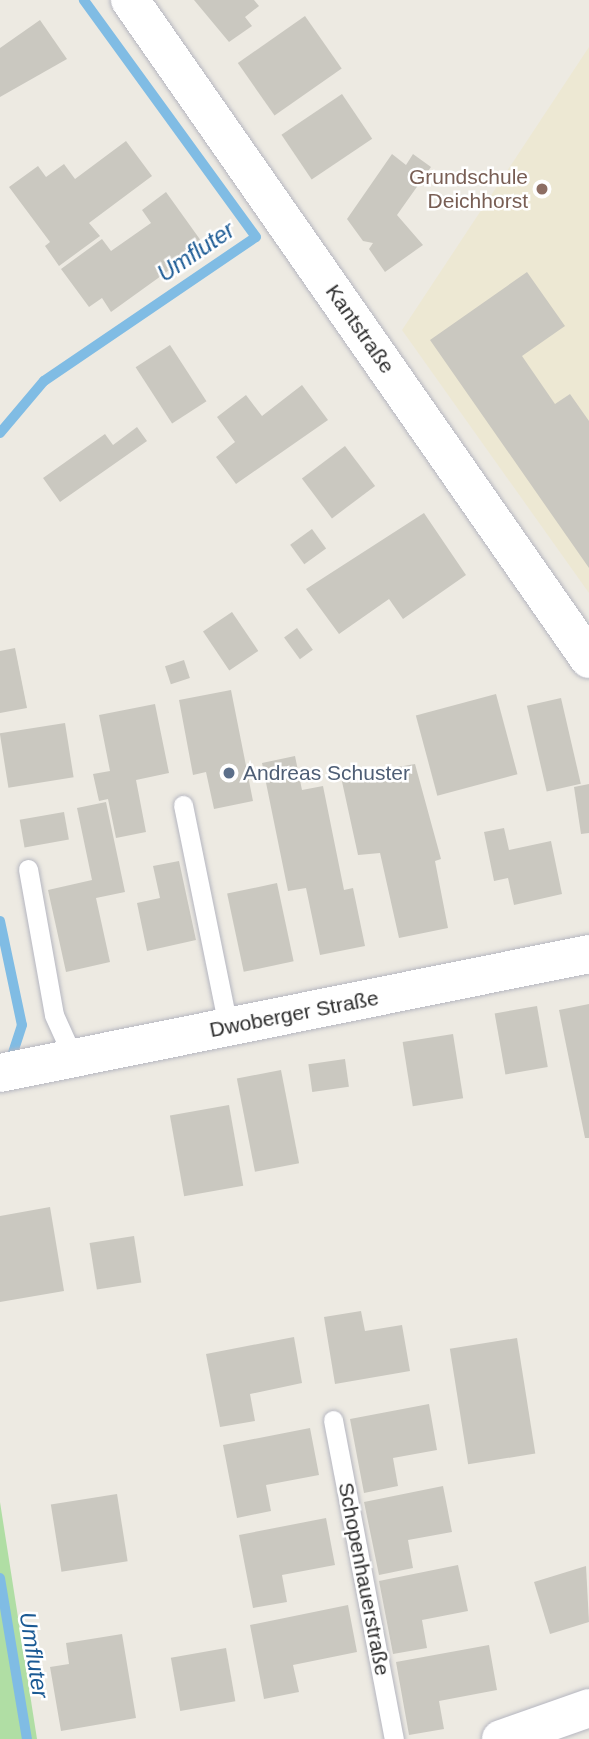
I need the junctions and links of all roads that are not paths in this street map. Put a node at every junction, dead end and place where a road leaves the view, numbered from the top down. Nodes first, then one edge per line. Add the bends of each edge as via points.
1 (130, 0) edge
2 (589, 659) edge
3 (183, 805) dead end
4 (28, 869) dead end
5 (589, 954) edge
6 (228, 1027) junction
7 (73, 1057) junction
8 (2, 1073) edge
9 (334, 1420) dead end
10 (589, 1708) edge
11 (394, 1739) edge
12 (501, 1739) edge

1 - 2 street, Kantstraße
3 - 6 lane
4 - 7 lane via 54,1015
5 - 6 street, Dwoberger Straße
6 - 7 street, Dwoberger Straße
7 - 8 street, Dwoberger Straße
9 - 11 lane, Schopenhauerstraße
10 - 12 street

